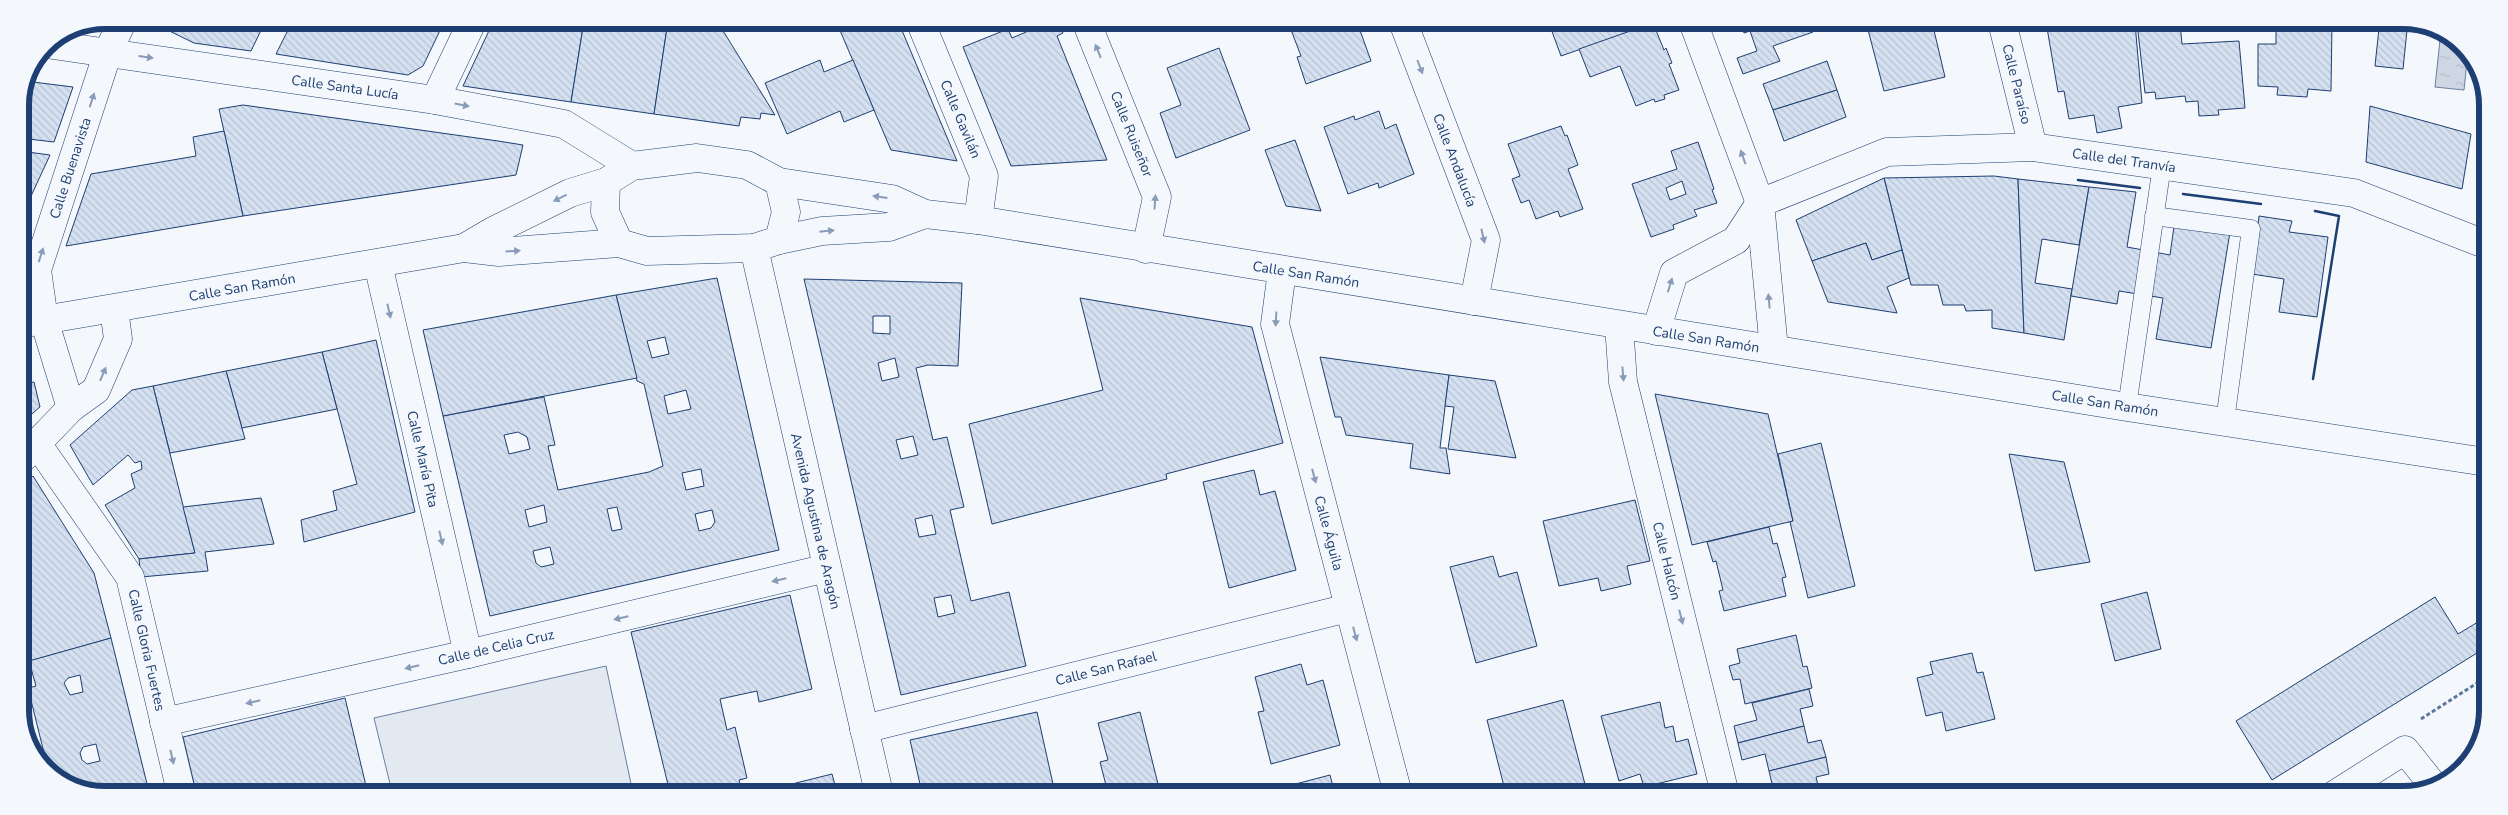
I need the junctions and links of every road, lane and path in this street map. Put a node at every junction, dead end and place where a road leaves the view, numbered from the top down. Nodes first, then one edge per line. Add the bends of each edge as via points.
1 (119, 29) edge
2 (469, 29) edge
3 (923, 29) edge
4 (1089, 29) edge
5 (1406, 29) edge
6 (1696, 29) edge
7 (2004, 29) edge
8 (58, 46) edge
9 (108, 52) junction
10 (435, 100) junction
11 (2033, 146) junction
12 (2162, 165) junction
13 (632, 166) junction
14 (606, 182) junction
15 (779, 182) junction
16 (1760, 203) junction
17 (925, 214) junction
18 (2154, 216) junction
19 (978, 220) junction
20 (2479, 242) edge
21 (619, 243) junction
22 (766, 244) junction
23 (464, 248) junction
24 (1146, 249) junction
25 (378, 264) junction
26 (1282, 271) junction
27 (1474, 301) junction
28 (114, 309) junction
29 (32, 322) edge
30 (1619, 326) junction
31 (1656, 331) junction
32 (1774, 350) junction
33 (2126, 407) junction
34 (71, 408) junction
35 (2225, 421) junction
36 (29, 453) edge
37 (2479, 461) edge
38 (827, 568) junction
39 (1348, 608) junction
40 (468, 654) junction
41 (2479, 682) edge
42 (164, 722) junction
43 (864, 729) junction
44 (2405, 750) junction
45 (2430, 781) edge
46 (180, 786) edge
47 (877, 786) edge
48 (1396, 786) edge
49 (1722, 786) edge
50 (2348, 786) edge

1 - 9 street, Calle Buenavista
2 - 10 street
3 - 19 street, Calle Gavilán via 984,176
24 -> 4 street, Calle Ruiseñor via 1157,197
5 -> 27 street, Calle Andalucía via 1486,240
16 -> 6 street
7 - 11 street, Calle Paraíso
8 - 9 street, Calle Santa Lucía
9 -> 10 street, Calle Santa Lucía
29 -> 9 street, Calle Buenavista via 37,270
10 -> 13 street, Calle Santa Lucía via 564,124
11 - 12 street, Calle del Tranvía
11 - 16 street, Calle del Tranvía via 1887,152
12 - 18 lane
12 - 20 street, Calle del Tranvía via 2354,193
13 - 14 street, Calle San Ramón
13 - 15 street, Calle San Ramón via 697,158 747,165
14 - 21 street via 605,212
14 -> 23 street, Calle San Ramón via 570,193 493,230
17 -> 15 street, Calle San Ramón via 892,199
15 - 22 street via 786,212
31 -> 16 street via 1674,272 1736,240
32 -> 16 street
17 - 19 street, Calle San Ramón
22 -> 17 street, Calle San Ramón via 822,232 890,227
18 - 33 lane
18 - 35 lane via 2251,229
19 - 24 street, Calle San Ramón
21 - 22 street, Calle San Ramón via 648,251
23 -> 21 street, Calle San Ramón via 499,252
22 - 38 street, Avenida Agustina de Aragón
23 - 25 street, Calle San Ramón
24 - 26 street, Calle San Ramón
25 - 28 street, Calle San Ramón
25 -> 40 street, Calle María Pita
26 - 27 street, Calle San Ramón
26 -> 39 street, Calle Águila via 1275,324
27 - 30 street, Calle San Ramón
28 - 29 street, Calle San Ramón
34 -> 28 street via 96,390 118,338
29 - 34 street, Calle Buenavista
30 - 31 street, Calle San Ramón
30 -> 49 street, Calle Halcón via 1623,382
31 - 32 street, Calle San Ramón
32 - 33 street, Calle San Ramón
33 - 35 street, Calle San Ramón
34 - 36 street
35 - 37 street, Calle San Ramón
36 - 42 street, Calle Gloria Fuertes via 130,577
38 -> 40 street, Calle de Celia Cruz
38 - 43 street, Avenida Agustina de Aragón
39 - 43 street, Calle San Rafael
39 -> 48 street, Calle Águila
40 -> 42 street, Calle de Celia Cruz
41 - 44 path via 2415,724
42 -> 46 street, Calle Gloria Fuertes
43 - 47 street, Avenida Agustina de Aragón
44 - 45 street
44 - 50 street

